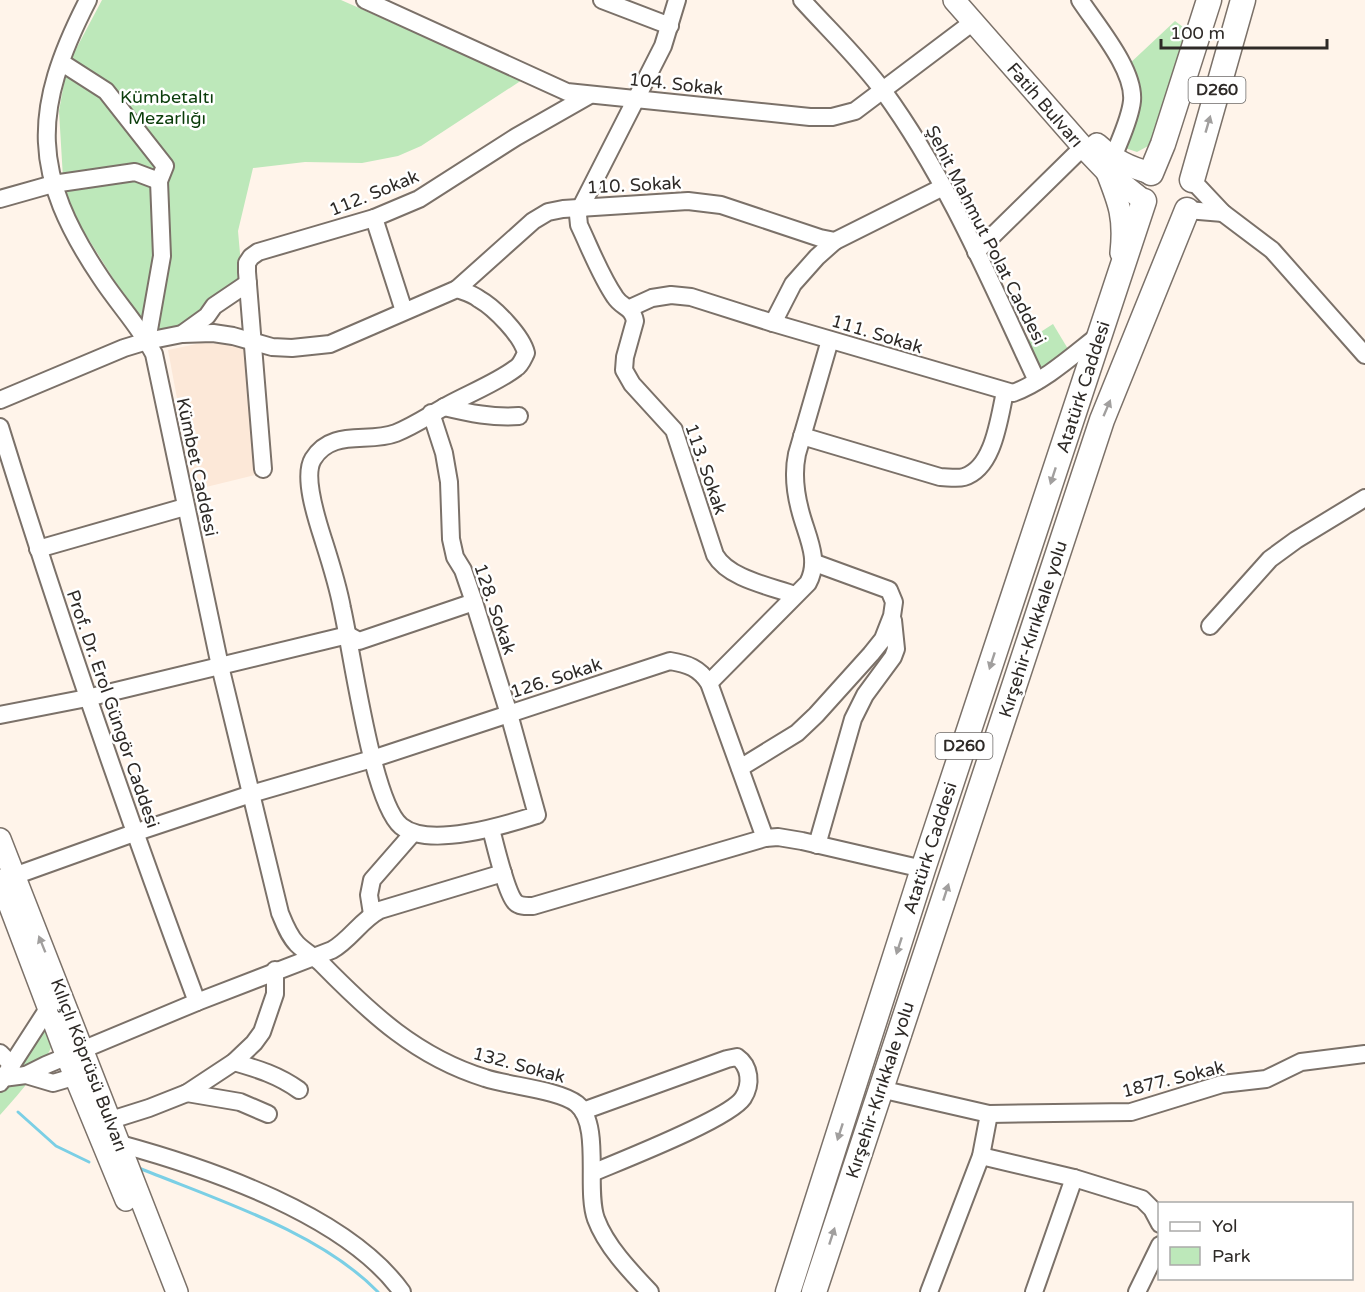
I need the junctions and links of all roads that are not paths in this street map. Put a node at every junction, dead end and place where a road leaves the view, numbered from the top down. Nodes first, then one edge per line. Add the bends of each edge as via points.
1 (88, 0) edge
2 (366, 0) edge
3 (602, 0) edge
4 (677, 0) edge
5 (802, 0) edge
6 (954, 0) edge
7 (972, 0) edge
8 (1080, 0) edge
9 (1209, 0) edge
10 (1243, 0) edge
11 (973, 22) junction
12 (670, 26) junction
13 (67, 66) dead end
14 (884, 91) junction
15 (588, 96) junction
16 (636, 100) junction
17 (1162, 144) junction
18 (1083, 147) junction
19 (1109, 164) junction
20 (1151, 173) junction
21 (1192, 180) junction
22 (159, 181) junction
23 (53, 184) junction
24 (943, 187) junction
25 (0, 199) edge
26 (1144, 201) junction
27 (581, 207) junction
28 (1187, 210) junction
29 (1223, 213) junction
30 (374, 218) junction
31 (836, 241) junction
32 (976, 252) junction
33 (1119, 276) junction
34 (248, 283) junction
35 (457, 289) junction
36 (630, 308) junction
37 (404, 311) junction
38 (773, 323) junction
39 (182, 334) junction
40 (1100, 334) junction
41 (830, 340) junction
42 (147, 341) junction
43 (254, 342) junction
44 (1365, 355) edge
45 (1037, 381) junction
46 (1005, 392) junction
47 (0, 400) edge
48 (438, 410) junction
49 (519, 416) dead end
50 (0, 427) edge
51 (802, 436) junction
52 (263, 469) dead end
53 (1365, 498) edge
54 (185, 507) junction
55 (38, 549) junction
56 (814, 563) junction
57 (795, 595) junction
58 (474, 602) junction
59 (892, 616) junction
60 (1210, 626) dead end
61 (348, 635) junction
62 (220, 666) junction
63 (708, 683) junction
64 (87, 698) junction
65 (509, 714) junction
66 (0, 715) edge
67 (372, 759) junction
68 (740, 768) junction
69 (251, 794) junction
70 (491, 829) junction
71 (134, 833) junction
72 (413, 833) junction
73 (765, 838) junction
74 (0, 839) edge
75 (817, 845) junction
76 (923, 869) junction
77 (503, 873) junction
78 (7, 878) edge
79 (372, 914) junction
80 (314, 956) junction
81 (276, 970) junction
82 (197, 1002) junction
83 (49, 1007) junction
84 (75, 1054) junction
85 (1365, 1054) edge
86 (234, 1062) junction
87 (4, 1070) edge
88 (84, 1075) junction
89 (26, 1076) junction
90 (880, 1089) junction
91 (299, 1090) dead end
92 (187, 1094) junction
93 (583, 1111) junction
94 (268, 1114) dead end
95 (989, 1114) junction
96 (111, 1120) junction
97 (120, 1144) junction
98 (981, 1156) junction
99 (591, 1173) junction
100 (1074, 1178) junction
101 (1156, 1216) edge
102 (1158, 1249) edge
103 (163, 1292) edge
104 (177, 1292) edge
105 (402, 1292) edge
106 (650, 1292) edge
107 (788, 1292) edge
108 (814, 1292) edge
109 (929, 1292) edge
110 (1034, 1292) edge
111 (1137, 1292) edge

1 - 23 street, Kümbet Caddesi via 73,28 49,96 46,143
2 - 15 street, 104. Sokak via 567,92
3 - 12 street
4 - 12 street
5 - 14 street, Şehit Mahmut Polat Caddesi
6 - 11 main road, Fatih Bulvarı
7 - 19 main road, Fatih Bulvarı
8 - 19 street via 1116,55 1132,89 1132,104
9 - 17 highway, D260
21 -> 10 highway, D260
11 - 14 street, 104. Sokak
11 - 18 main road, Fatih Bulvarı
12 - 16 street
13 - 22 street via 106,91 165,166
14 - 16 street, 104. Sokak via 855,111 832,117
14 - 24 street, Şehit Mahmut Polat Caddesi
15 - 16 street, 104. Sokak
15 - 30 street, 112. Sokak via 419,199
16 - 27 street
17 - 19 main road via 1142,158
17 - 20 highway, D260
18 - 19 main road, Fatih Bulvarı
18 - 32 street
19 - 20 main road, Fatih Bulvarı
19 - 26 main road, Fatih Bulvarı
19 - 33 main road via 1123,222
20 - 21 highway via 1173,166
20 - 26 highway via 1144,186
21 - 28 highway via 1194,196
21 - 29 street
22 - 23 street via 135,172
22 - 42 street via 162,256
23 - 25 street
23 - 42 street, Kümbet Caddesi via 93,267
24 - 31 street
24 - 32 street, Şehit Mahmut Polat Caddesi
26 - 28 highway via 1163,217 1172,218
26 - 33 highway, Atatürk Caddesi / D260
27 - 31 street, 110. Sokak via 688,201 721,205
27 - 35 street, 110. Sokak via 548,212 533,221
27 - 36 street via 579,225 616,298
28 - 29 street
90 -> 28 highway, Kırşehir-Kırıkkale yolu / D260 via 1102,420
29 - 44 street via 1272,250
30 - 34 street, 112. Sokak via 258,252 247,263
30 - 37 street
31 - 38 street via 793,284
32 - 45 street, Şehit Mahmut Polat Caddesi
33 - 40 highway, Atatürk Caddesi / D260
34 - 39 street
34 - 43 street, 112. Sokak
35 - 37 street, 110. Sokak
35 - 48 street via 480,299 519,338 526,353 517,368
36 - 38 street, 111. Sokak via 652,298 691,297
36 - 57 street, 113. Sokak via 635,321 624,370 674,430 715,555 732,573
37 - 43 street, 110. Sokak via 330,344 282,348
38 - 41 street, 111. Sokak
39 - 42 street
39 - 43 street, 110. Sokak via 213,333
40 - 45 street
40 -> 76 highway, Atatürk Caddesi / D260
41 - 46 street, 111. Sokak
41 - 51 street
42 - 47 street
42 - 54 street, Kümbet Caddesi via 154,354
43 - 52 street, 112. Sokak
45 - 46 street via 1013,393
46 - 51 street via 991,451 977,469 964,477 940,477
48 - 49 street
48 - 58 street, 128. Sokak via 449,482 451,539
48 - 61 street via 394,434 333,441 311,460 308,480
50 - 55 street, Prof. Dr. Erol Güngör Caddesi
51 - 56 street via 794,471 795,488
53 - 60 street via 1270,559
54 - 55 street
54 - 62 street, Kümbet Caddesi
55 - 64 street, Prof. Dr. Erol Güngör Caddesi
56 - 57 street via 807,583
56 - 59 street via 889,590 894,602
57 - 63 street
58 - 61 street via 359,641
58 - 65 street, 128. Sokak
59 - 68 street via 883,639 816,716 788,740
59 - 75 street via 896,649 853,719
61 - 62 street
61 - 67 street
62 - 64 street
62 - 69 street, Kümbet Caddesi
63 - 65 street, 126. Sokak via 693,667 670,662
63 - 68 street
64 - 66 street
64 - 71 street, Prof. Dr. Erol Güngör Caddesi
65 - 67 street, 126. Sokak
65 - 70 street, 128. Sokak via 537,815
67 - 69 street, 126. Sokak
67 - 72 street via 392,815
68 - 73 street
69 - 71 street, 126. Sokak
69 - 80 street, Kümbet Caddesi via 283,920 296,944
70 - 72 street via 451,835
70 - 77 street
71 - 78 street, 126. Sokak
71 - 82 street, Prof. Dr. Erol Güngör Caddesi
72 - 79 street via 372,880
73 - 75 street
73 - 77 street via 533,906 515,902
74 - 78 main road, Kılıçlı Köprüsü Bulvarı
75 - 76 street
76 -> 107 highway, Atatürk Caddesi / D260
77 - 79 street
78 - 83 main road, Kılıçlı Köprüsü Bulvarı
84 -> 78 main road, Kılıçlı Köprüsü Bulvarı
79 - 80 street via 341,945
80 - 81 street
80 - 93 street, 132. Sokak via 365,1007 425,1052 486,1079 560,1095
81 - 82 street
81 - 86 street via 275,994 262,1032
82 - 84 street
83 - 84 main road, Kılıçlı Köprüsü Bulvarı
83 - 87 street
84 - 88 main road, Kılıçlı Köprüsü Bulvarı
84 - 89 street
85 - 95 street, 1877. Sokak via 1301,1062 1266,1079 1222,1084 1131,1112
86 - 91 street via 269,1072
86 - 92 street
87 - 89 street
88 - 89 street via 53,1083
88 - 96 main road, Kılıçlı Köprüsü Bulvarı
88 - 103 main road, Kılıçlı Köprüsü Bulvarı
90 - 95 street, 1877. Sokak
108 -> 90 highway, Kırşehir-Kırıkkale yolu / D260
92 - 94 street via 240,1102
92 - 96 street
93 - 99 street via 591,1145
93 - 99 street via 727,1059 737,1057 747,1067 747,1089 732,1107 705,1123
95 - 98 street
96 - 97 main road, Kılıçlı Köprüsü Bulvarı
97 - 104 main road, Kılıçlı Köprüsü Bulvarı
97 - 105 street via 224,1177 323,1224 375,1262
98 - 100 street
98 - 109 street
99 - 106 street via 593,1208 600,1227 616,1253
100 - 101 street via 1142,1199
100 - 110 street
102 - 111 street

